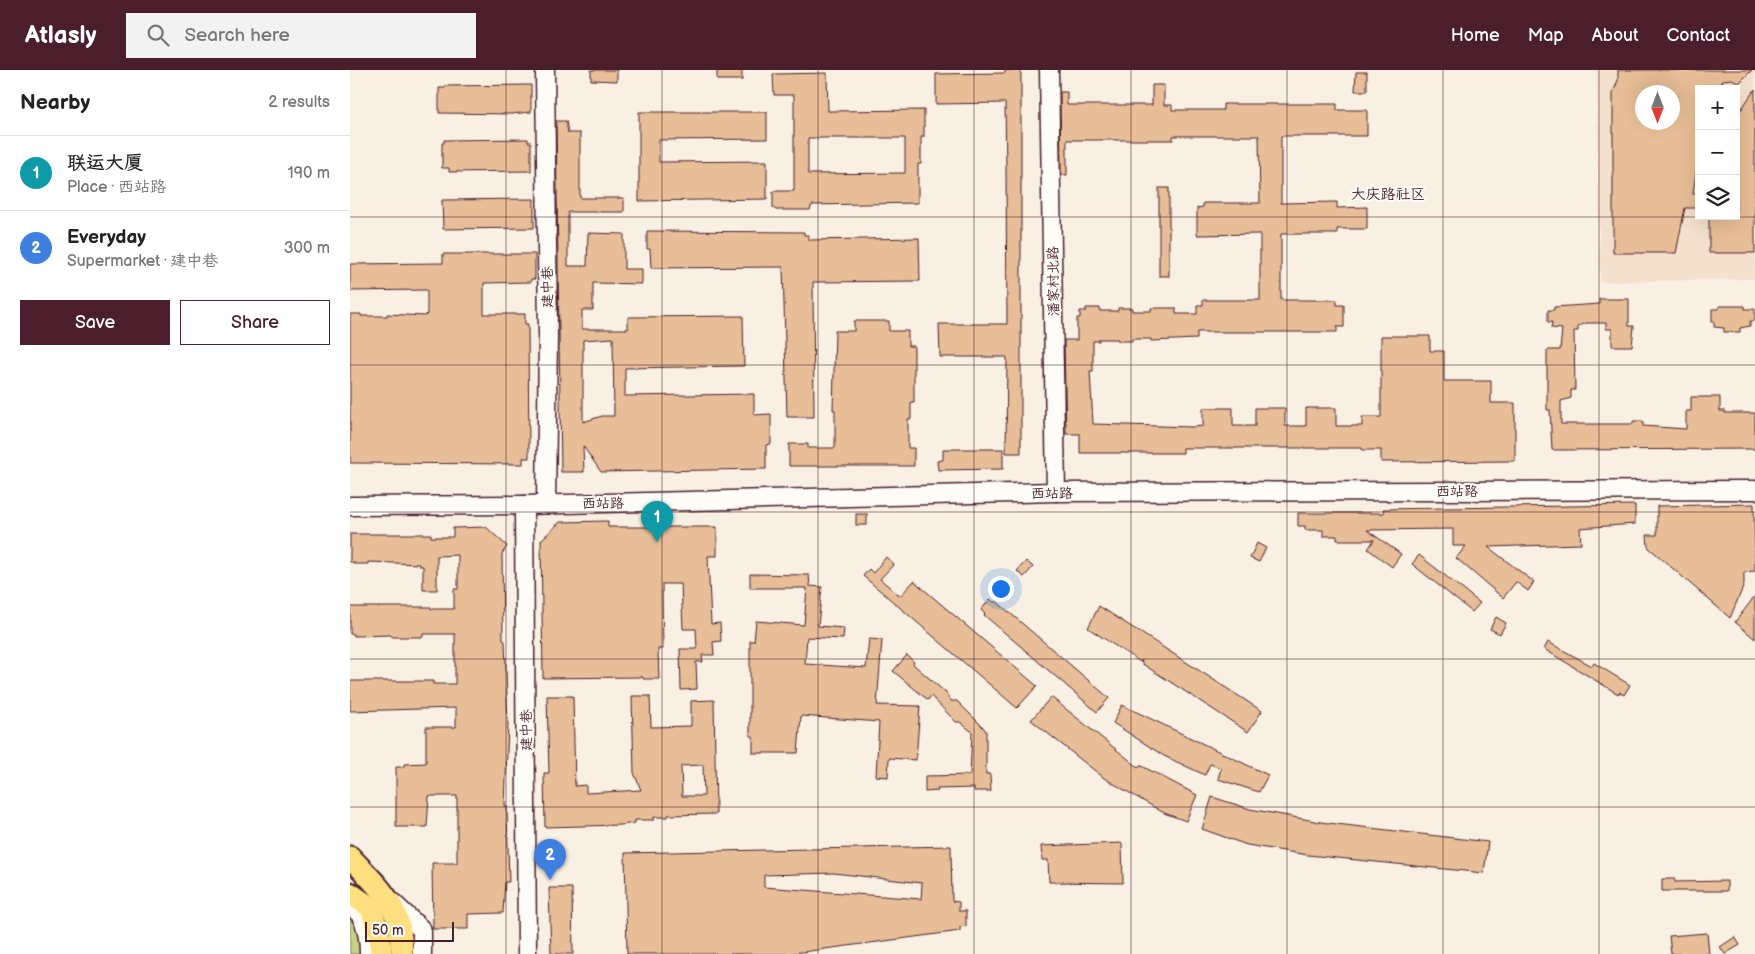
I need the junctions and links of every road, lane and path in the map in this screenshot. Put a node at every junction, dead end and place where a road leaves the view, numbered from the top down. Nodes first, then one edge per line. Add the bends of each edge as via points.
1 (545, 70) edge
2 (1049, 70) edge
3 (1755, 490) edge
4 (1056, 492) junction
5 (546, 504) junction
6 (524, 505) junction
7 (350, 506) edge
8 (350, 857) edge
9 (350, 893) edge
10 (388, 899) junction
11 (350, 906) edge
12 (369, 954) edge
13 (381, 954) edge
14 (402, 954) edge
15 (422, 954) edge
16 (527, 954) edge

1 - 5 street, 建中巷
2 - 4 street, 潘家村北路
3 - 4 street, 西站路
4 - 5 street, 西站路
5 - 6 street, 西站路
6 - 7 street, 西站路
6 - 16 street, 建中巷
8 - 10 main road
9 - 13 main road via 371,908
10 - 14 main road via 397,915
10 - 15 street via 422,930
11 - 12 street via 364,922

